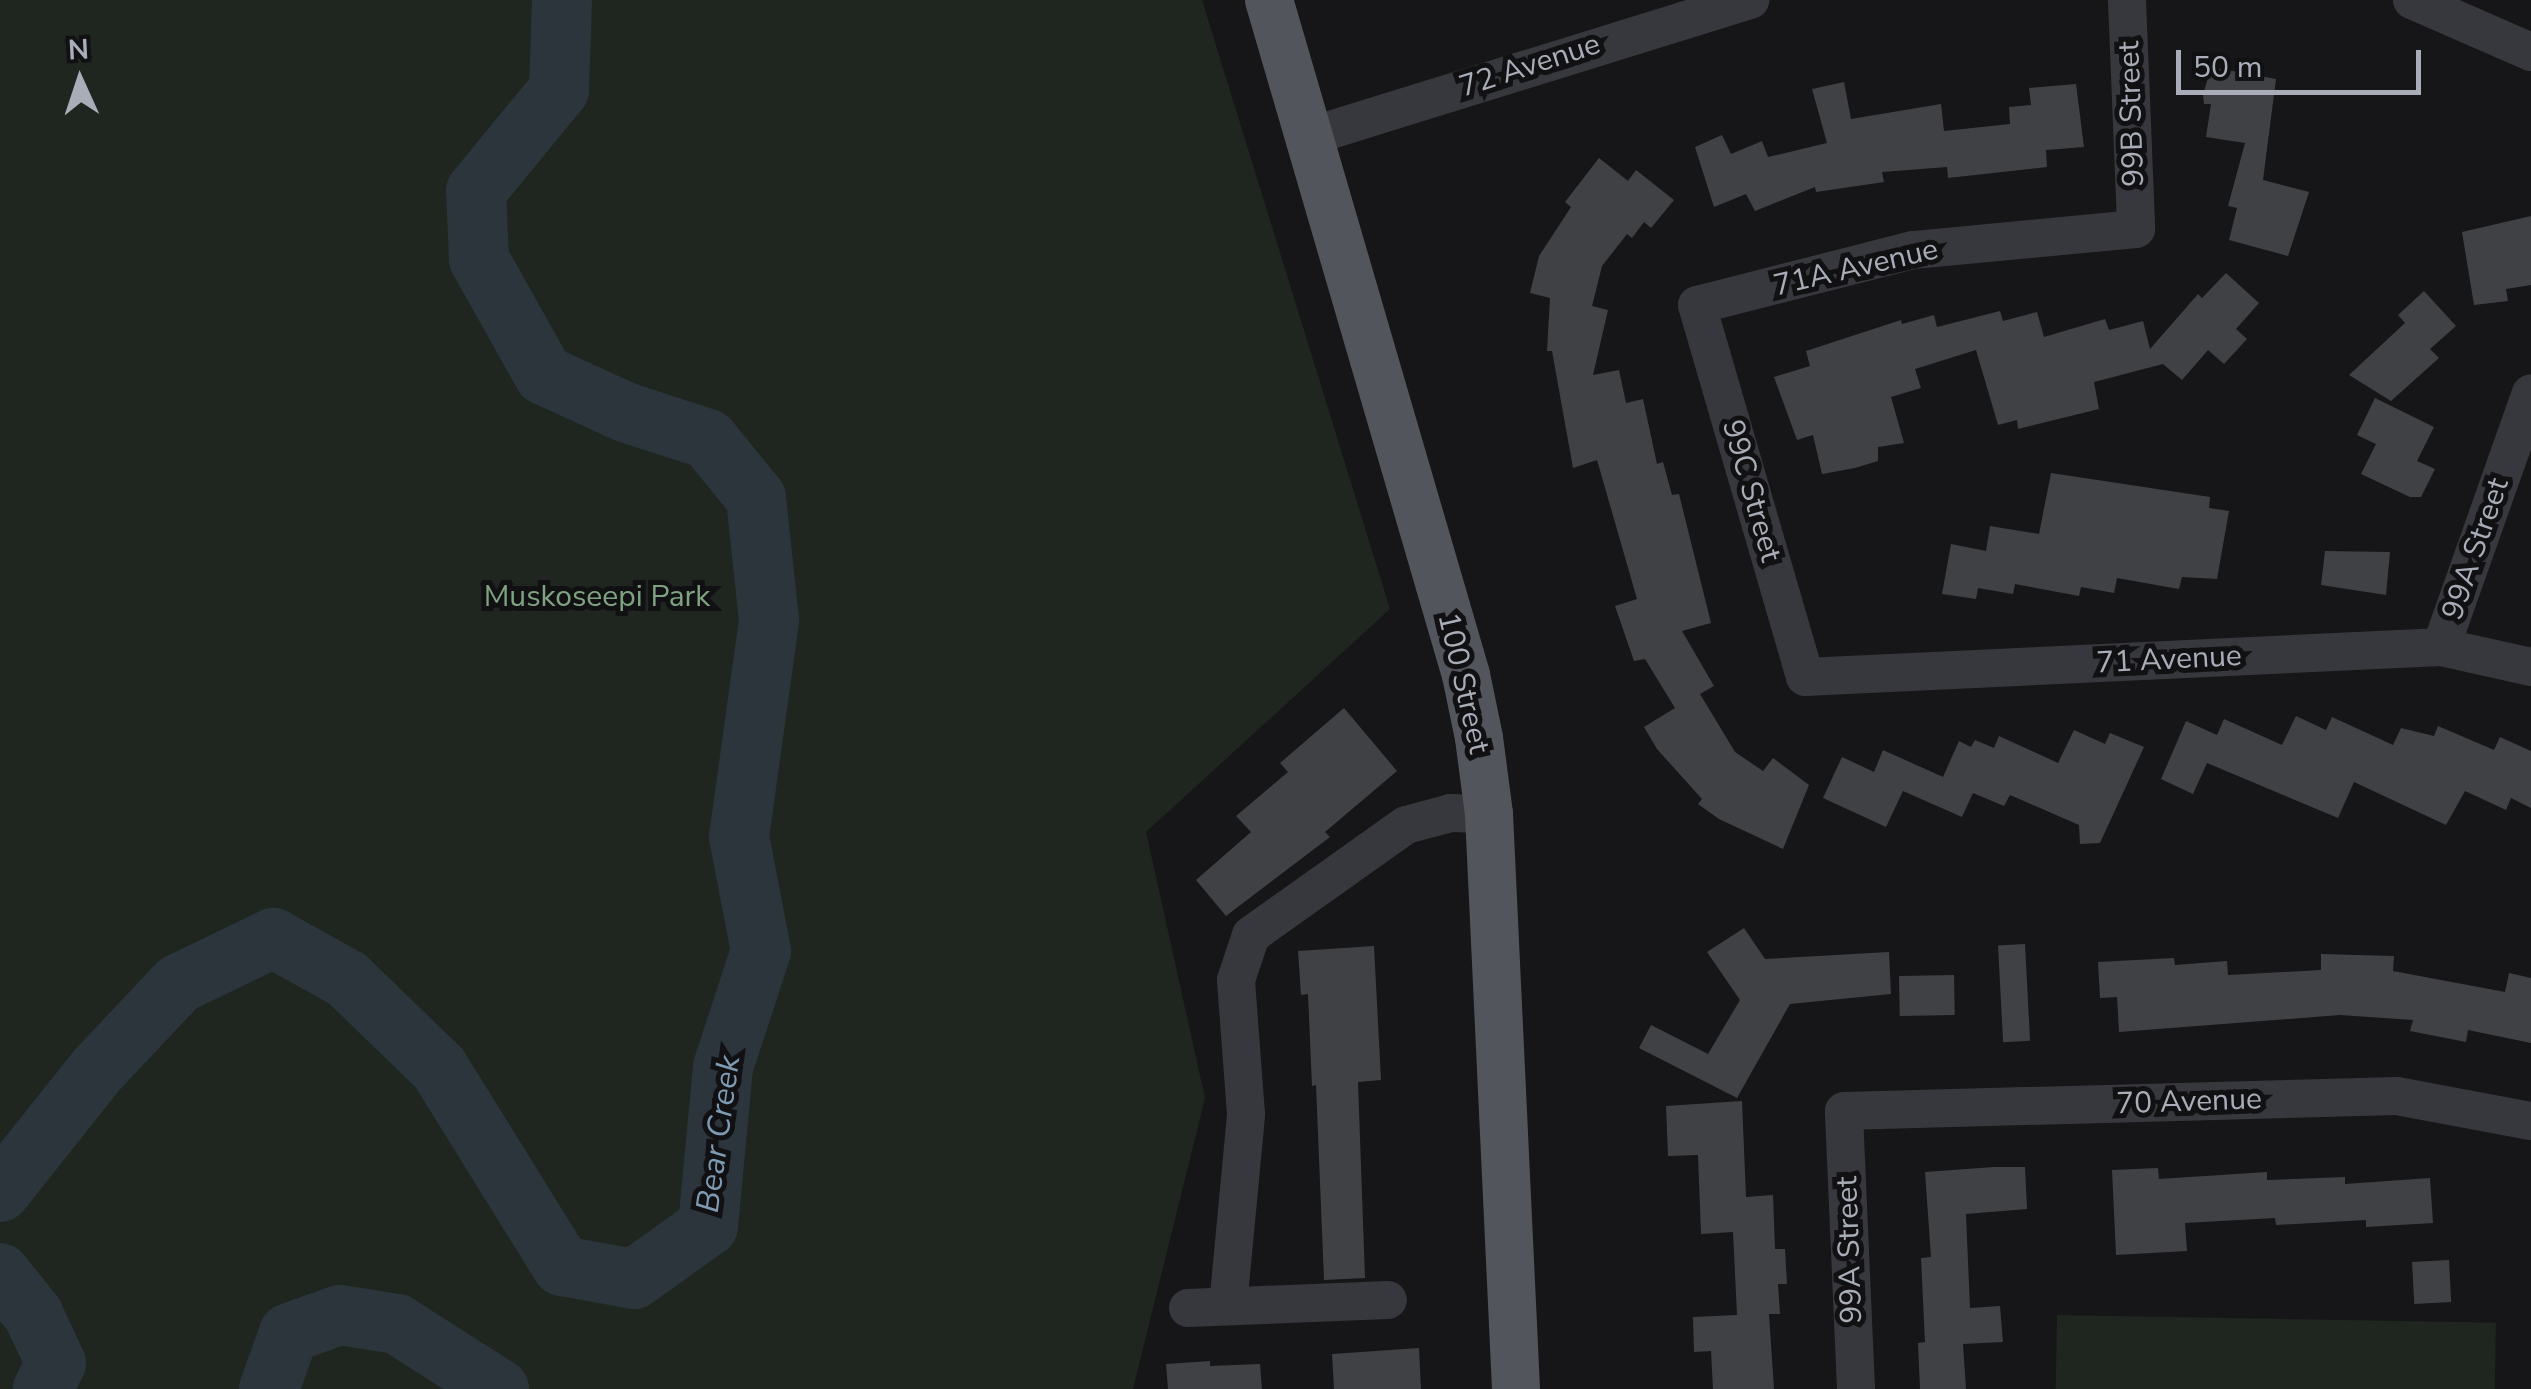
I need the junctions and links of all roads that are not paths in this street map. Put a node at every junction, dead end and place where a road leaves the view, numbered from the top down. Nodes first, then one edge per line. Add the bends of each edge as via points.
1 (1269, 0) edge
2 (1750, 0) edge
3 (2127, 0) edge
4 (2412, 0) edge
5 (1688, 8) edge
6 (2531, 52) edge
7 (1311, 136) junction
8 (2136, 228) joint
9 (1697, 305) joint
10 (2531, 394) edge
11 (2441, 648) junction
12 (2531, 667) edge
13 (1805, 677) joint
14 (1489, 814) junction
15 (1844, 1111) joint
16 (2531, 1121) edge
17 (1388, 1300) dead end
18 (1228, 1306) junction
19 (1188, 1308) dead end
20 (1516, 1389) edge
21 (1856, 1389) edge

1 - 7 main road, 100 Street
2 - 5 street, 72 Avenue
3 - 8 street, 99B Street
4 - 6 street
5 - 7 street, 72 Avenue
7 - 14 main road, 100 Street via 1466,675
8 - 9 street, 71A Avenue via 1913,250
9 - 13 street, 99C Street
10 - 11 street, 99A Street
11 - 12 street, 71 Avenue
11 - 13 street, 71 Avenue
14 - 18 street via 1406,825 1251,935 1236,980 1246,1114
14 - 20 main road, 100 Street
15 - 16 street, 70 Avenue via 2397,1096
15 - 21 street, 99A Street
17 - 18 street
18 - 19 street

